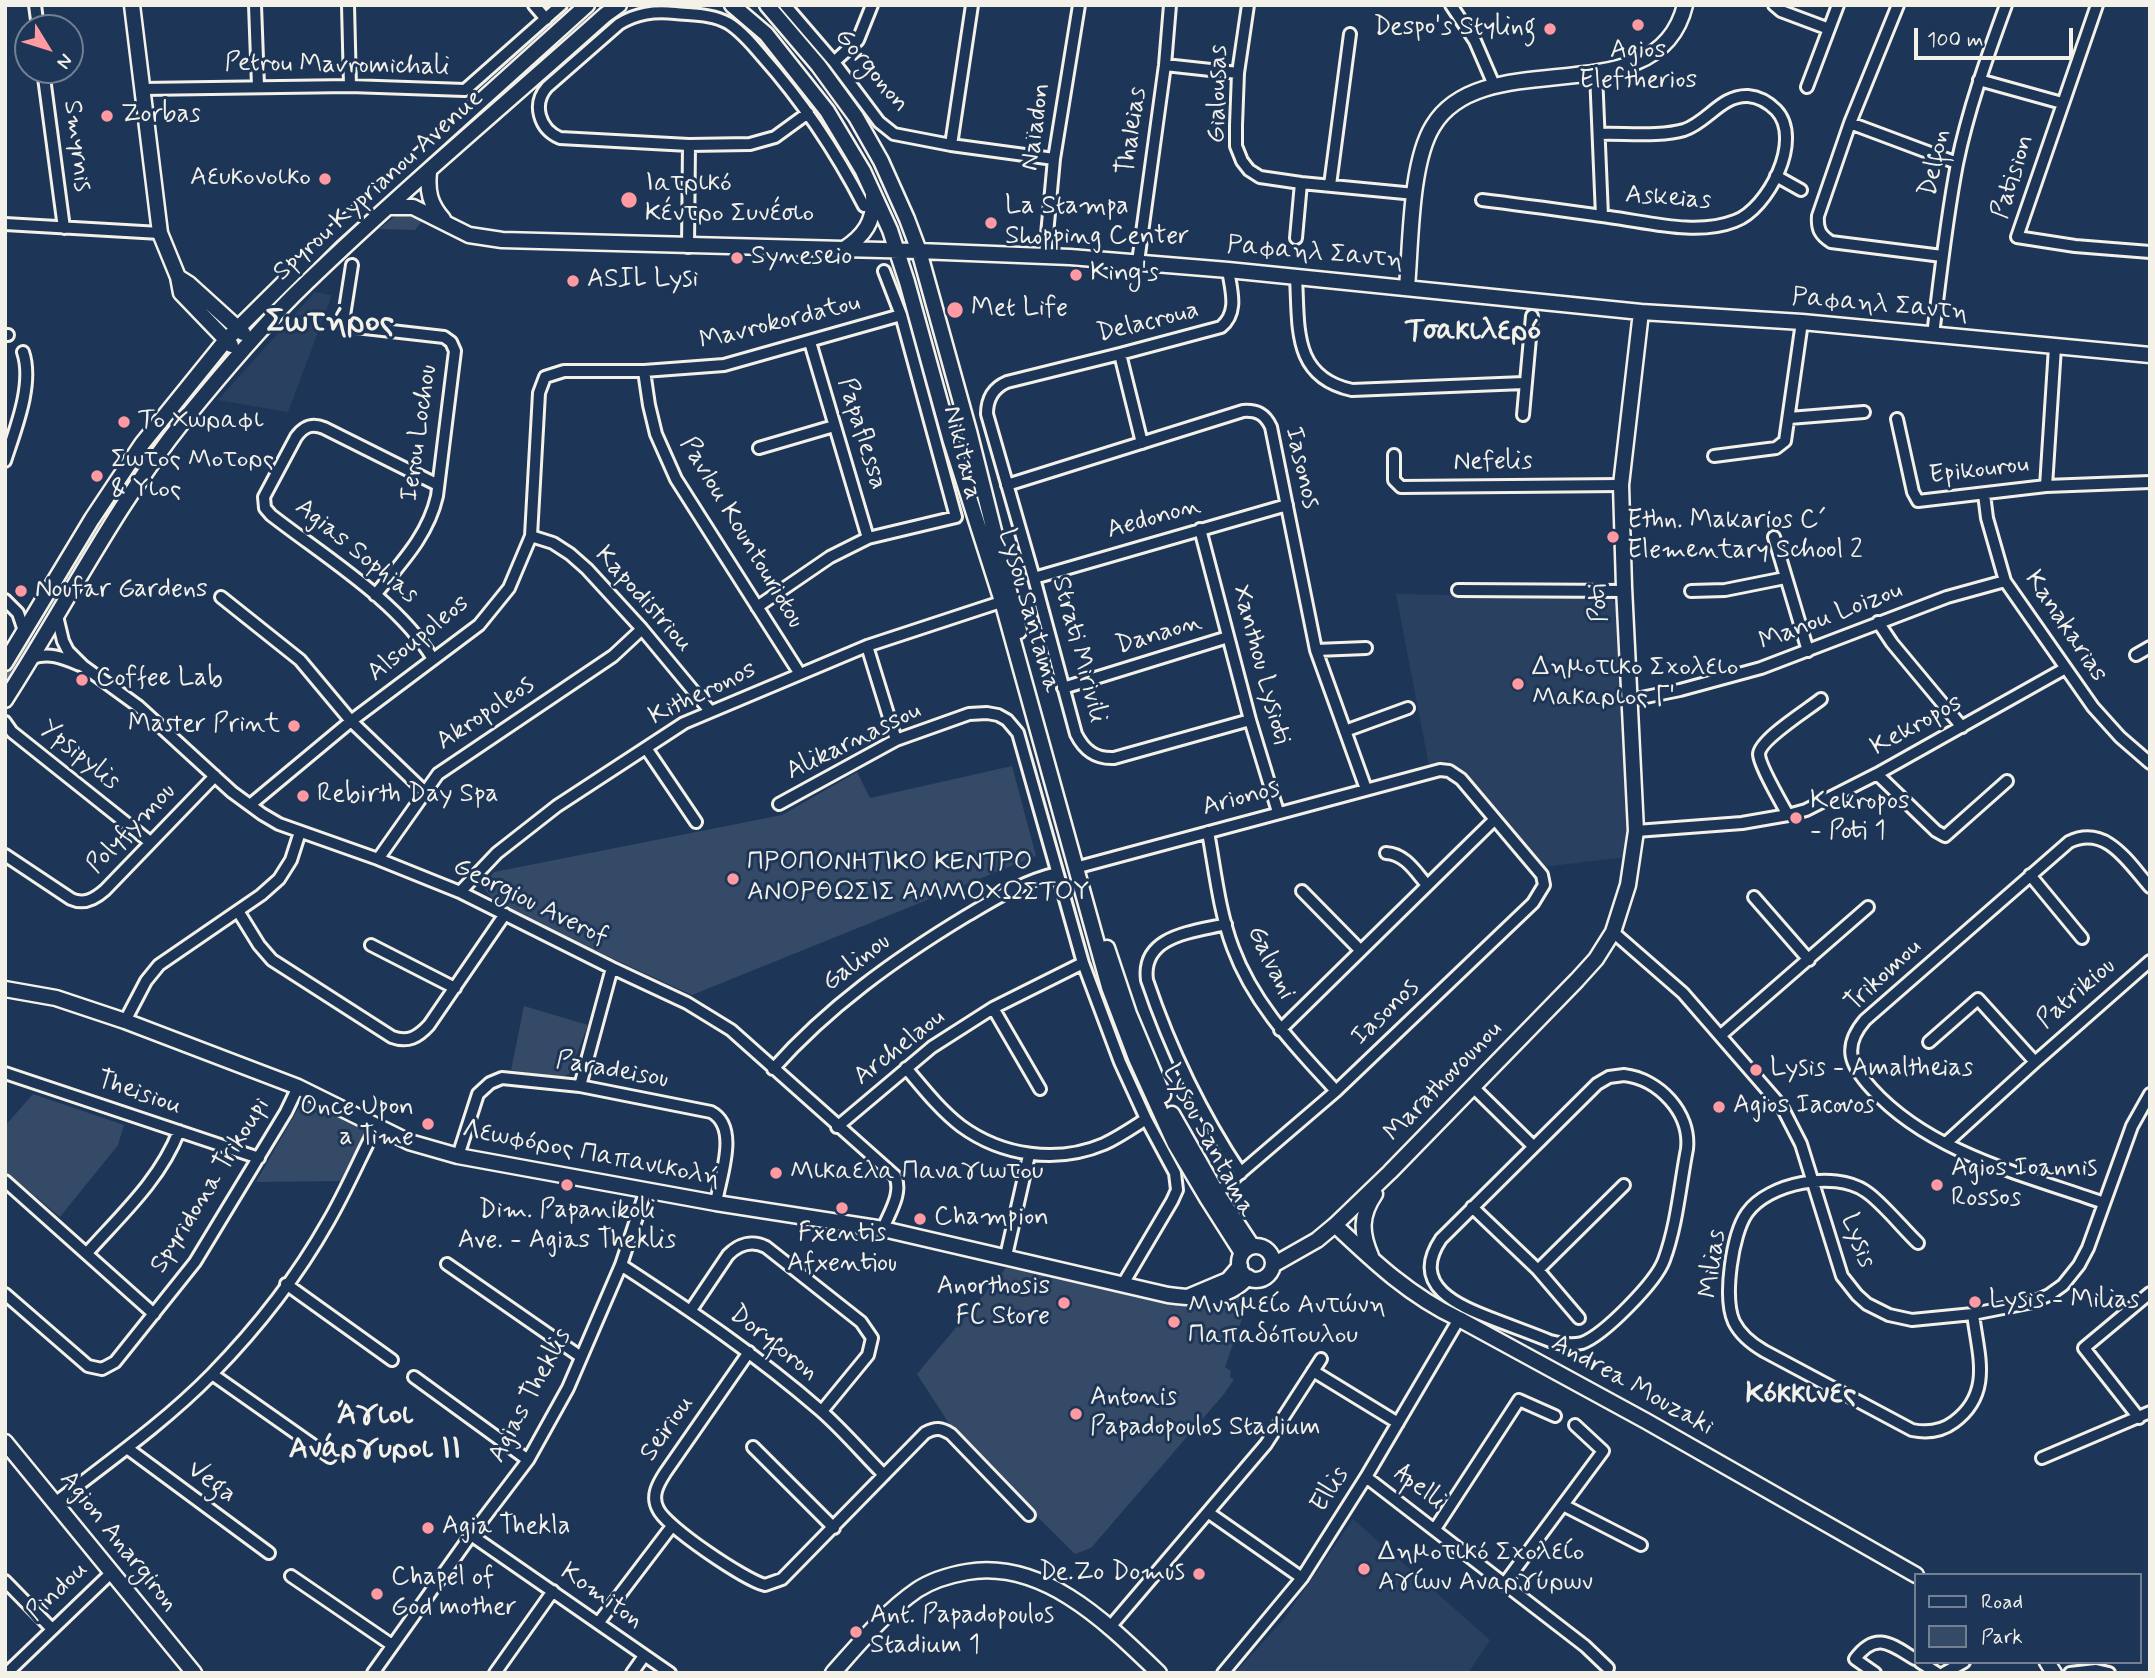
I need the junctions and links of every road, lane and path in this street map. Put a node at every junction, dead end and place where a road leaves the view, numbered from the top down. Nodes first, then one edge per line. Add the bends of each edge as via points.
1 (132, 5) edge
2 (255, 5) edge
3 (348, 5) edge
4 (534, 5) edge
5 (561, 5) edge
6 (587, 5) edge
7 (619, 5) edge
8 (732, 5) edge
9 (767, 5) edge
10 (785, 5) edge
11 (872, 5) edge
12 (972, 5) edge
13 (1079, 5) edge
14 (1170, 5) edge
15 (1248, 5) edge
16 (1451, 5) edge
17 (1685, 5) edge
18 (1774, 5) edge
19 (1838, 5) edge
20 (1898, 5) edge
21 (2006, 5) edge
22 (2097, 5) edge
23 (546, 19) junction
24 (1829, 29) junction
25 (1350, 34) dead end
26 (834, 62) junction
27 (1165, 65) junction
28 (1238, 73) junction
29 (1596, 73) junction
30 (1979, 80) junction
31 (45, 84) edge
32 (1493, 85) junction
33 (258, 86) junction
34 (351, 86) junction
35 (1807, 88) dead end
36 (142, 89) junction
37 (2062, 103) junction
38 (808, 113) junction
39 (1850, 123) junction
40 (1599, 134) junction
41 (689, 145) junction
42 (951, 145) junction
43 (1054, 159) junction
44 (1958, 163) junction
45 (429, 172) junction
46 (1776, 176) junction
47 (1301, 183) junction
48 (1329, 185) junction
49 (873, 190) junction
50 (1801, 190) dead end
51 (1415, 194) junction
52 (1482, 200) dead end
53 (864, 206) dead end
54 (391, 207) junction
55 (1602, 216) junction
56 (446, 223) junction
57 (5, 224) edge
58 (64, 228) junction
59 (160, 233) junction
60 (1296, 238) dead end
61 (688, 247) junction
62 (844, 249) junction
63 (897, 251) junction
64 (919, 251) junction
65 (2150, 253) edge
66 (1045, 256) junction
67 (1942, 256) junction
68 (1138, 262) junction
69 (352, 265) dead end
70 (1228, 270) junction
71 (884, 271) dead end
72 (178, 277) junction
73 (1296, 278) junction
74 (1407, 288) junction
75 (1641, 312) junction
76 (901, 315) junction
77 (1532, 316) dead end
78 (1802, 322) junction
79 (237, 328) junction
80 (1933, 335) junction
81 (226, 340) junction
82 (251, 341) junction
83 (810, 342) junction
84 (2056, 347) junction
85 (23, 352) dead end
86 (240, 353) junction
87 (1120, 355) junction
88 (2150, 355) edge
89 (644, 371) junction
90 (545, 377) joint
91 (1524, 383) junction
92 (991, 396) joint
93 (1864, 412) dead end
94 (1523, 415) dead end
95 (1789, 418) junction
96 (1897, 419) dead end
97 (834, 426) junction
98 (1142, 443) junction
99 (759, 448) dead end
100 (1394, 455) dead end
101 (1714, 456) dead end
102 (5, 461) edge
103 (2150, 482) edge
104 (438, 485) junction
105 (1007, 485) junction
106 (1621, 485) junction
107 (2046, 486) junction
108 (1984, 494) junction
109 (1287, 505) junction
110 (1200, 529) junction
111 (531, 536) junction
112 (1774, 537) dead end
113 (868, 538) junction
114 (1034, 578) junction
115 (1785, 578) junction
116 (2005, 581) junction
117 (1458, 590) dead end
118 (1624, 591) junction
119 (1691, 591) dead end
120 (375, 595) junction
121 (221, 597) dead end
122 (1006, 600) junction
123 (8, 602) edge
124 (41, 603) junction
125 (757, 607) junction
126 (57, 616) junction
127 (1878, 622) junction
128 (642, 629) junction
129 (24, 631) junction
130 (1228, 637) junction
131 (867, 646) junction
132 (2150, 647) edge
133 (1366, 648) dead end
134 (1316, 650) junction
135 (1808, 651) junction
136 (2136, 655) dead end
137 (32, 658) junction
138 (433, 659) junction
139 (5, 663) edge
140 (83, 666) junction
141 (2064, 669) junction
142 (800, 674) junction
143 (1063, 688) junction
144 (1821, 699) dead end
145 (5, 700) edge
146 (1631, 701) junction
147 (1408, 708) dead end
148 (710, 711) junction
149 (1250, 720) junction
150 (351, 722) junction
151 (1962, 727) junction
152 (8, 731) edge
153 (1345, 731) junction
154 (896, 740) junction
155 (646, 748) junction
156 (2150, 763) edge
157 (1420, 774) joint
158 (1877, 774) junction
159 (215, 776) junction
160 (2007, 781) dead end
161 (1366, 789) junction
162 (424, 791) junction
163 (779, 804) dead end
164 (250, 805) junction
165 (1278, 812) junction
166 (1788, 815) junction
167 (1494, 820) junction
168 (696, 822) dead end
169 (1636, 831) junction
170 (300, 832) junction
171 (1208, 832) junction
172 (150, 842) junction
173 (1386, 853) dead end
174 (5, 855) edge
175 (378, 859) junction
176 (1079, 866) junction
177 (1057, 873) junction
178 (2030, 875) junction
179 (1427, 884) junction
180 (2150, 887) edge
181 (1302, 891) dead end
182 (460, 892) junction
183 (1754, 897) dead end
184 (1868, 907) dead end
185 (238, 911) junction
186 (505, 914) junction
187 (1226, 924) junction
188 (1613, 932) junction
189 (2082, 938) dead end
190 (371, 945) dead end
191 (1360, 950) junction
192 (1809, 960) junction
193 (2150, 961) edge
194 (1083, 963) junction
195 (612, 968) junction
196 (454, 988) junction
197 (5, 989) edge
198 (993, 1008) junction
199 (125, 1021) junction
200 (1280, 1030) junction
201 (1721, 1034) junction
202 (1929, 1042) dead end
203 (2035, 1062) junction
204 (906, 1068) junction
205 (773, 1069) junction
206 (5, 1073) edge
207 (580, 1086) junction
208 (298, 1087) junction
209 (1473, 1087) junction
210 (1040, 1089) dead end
211 (1336, 1091) junction
212 (2149, 1097) edge
213 (1146, 1119) junction
214 (376, 1127) junction
215 (837, 1127) junction
216 (179, 1131) junction
217 (1946, 1143) junction
218 (1533, 1146) junction
219 (1028, 1154) junction
220 (458, 1156) junction
221 (259, 1158) junction
222 (1390, 1172) junction
223 (1241, 1173) junction
224 (1811, 1180) junction
225 (1624, 1185) dead end
226 (8, 1189) edge
227 (646, 1190) junction
228 (1217, 1193) junction
229 (716, 1203) junction
230 (2104, 1203) junction
231 (1472, 1207) junction
232 (1335, 1225) junction
233 (883, 1229) junction
234 (1918, 1244) dead end
235 (1268, 1250) junction
236 (1296, 1252) junction
237 (87, 1253) junction
238 (1006, 1256) junction
239 (1245, 1260) junction
240 (1373, 1261) junction
241 (447, 1264) dead end
242 (621, 1265) junction
243 (1273, 1265) junction
244 (1538, 1270) junction
245 (286, 1284) junction
246 (1123, 1284) junction
247 (2150, 1293) edge
248 (5, 1294) edge
249 (691, 1310) junction
250 (154, 1314) junction
251 (1973, 1314) junction
252 (1579, 1318) dead end
253 (1459, 1319) junction
254 (749, 1352) junction
255 (581, 1357) junction
256 (1321, 1359) dead end
257 (392, 1360) dead end
258 (1313, 1371) junction
259 (212, 1374) junction
260 (414, 1377) dead end
261 (821, 1411) junction
262 (2150, 1412) edge
263 (1555, 1416) dead end
264 (2139, 1418) junction
265 (1398, 1423) junction
266 (1575, 1425) dead end
267 (5, 1441) edge
268 (753, 1447) dead end
269 (127, 1448) junction
270 (330, 1457) dead end
271 (2042, 1458) dead end
272 (528, 1460) junction
273 (884, 1475) junction
274 (1366, 1477) junction
275 (55, 1503) junction
276 (1563, 1505) junction
277 (1209, 1513) junction
278 (1029, 1515) dead end
279 (672, 1526) junction
280 (834, 1528) junction
281 (1435, 1529) junction
282 (471, 1535) junction
283 (1641, 1545) dead end
284 (269, 1553) dead end
285 (111, 1573) junction
286 (1913, 1573) edge
287 (291, 1576) dead end
288 (1302, 1578) junction
289 (5, 1581) edge
290 (1505, 1583) junction
291 (553, 1591) junction
292 (599, 1622) junction
293 (1110, 1627) junction
294 (52, 1629) junction
295 (392, 1645) junction
296 (644, 1656) junction
297 (1913, 1658) edge
298 (1960, 1664) edge
299 (1608, 1668) dead end
300 (834, 1672) edge
301 (7, 1673) edge
302 (194, 1673) edge
303 (373, 1673) edge
304 (495, 1673) edge
305 (632, 1673) edge
306 (670, 1673) edge
307 (1159, 1673) edge
308 (1223, 1673) edge
309 (1875, 1673) edge
310 (1944, 1673) edge
311 (2070, 1673) edge
312 (2109, 1673) edge

1 - 36 street
2 - 33 street
3 - 34 street
4 - 23 street
5 - 23 street, Petrou Mavromichali
6 - 79 street, Spyrou Kyprianou Avenue via 332,235
7 - 45 street, Spyrou Kyprianou Avenue
8 - 49 street, Lysou Santama via 766,34 812,90
9 - 64 street, Lysou Santama via 856,117 894,187
10 - 26 street, Gorgonon
11 - 26 street via 858,40
12 - 42 street
13 - 43 street, Naïadon
14 - 27 street, Thaleias
15 - 28 street, Gialousas
16 - 32 street via 1475,41
17 - 29 street via 1676,28 1657,50
18 - 24 street
19 - 24 street
20 - 39 street
21 - 30 street, Delfon
22 - 37 street, Patision
23 - 34 street, Petrou Mavromichali via 466,90
24 - 35 street
25 - 48 street
26 - 42 street, Gorgonon via 894,134
27 - 28 street
27 - 68 street, Thaleias
28 - 47 street, Gialousas via 1236,146 1241,160 1260,177
29 - 32 street
29 - 40 street
30 - 37 street
30 - 44 street, Delfon
31 - 58 street, Smyrnis
32 - 51 street via 1457,101 1436,120 1424,145
33 - 34 street, Petrou Mavromichali
33 - 36 street, Petrou Mavromichali
36 - 59 street
37 - 65 street, Patision via 2017,237
38 - 41 street via 767,140
38 - 41 street via 733,27 712,17 664,12 638,15 619,24 539,99 545,128 560,138
38 - 53 street
39 - 44 street
39 - 67 street via 1818,216 1820,233 1831,242
40 - 46 street, Askeias via 1684,130 1735,97 1761,98 1786,124 1785,152
40 - 55 street
41 - 61 street
42 - 43 street
43 - 66 street, Naïadon
44 - 67 street, Delfon
45 - 54 street, Spyrou Kyprianou Avenue
45 - 56 street via 430,199
46 - 50 street
46 - 55 street, Askeias via 1754,210 1719,226 1677,226
47 - 48 street, Gialousas
47 - 60 street
48 - 51 street, Gialousas
49 - 62 street via 870,222
49 - 63 street, Lysou Santama
51 - 74 street
52 - 55 street, Askeias
54 - 56 street, Ραφαηλ Σαντη via 413,207
54 - 82 street, Spyrou Kyprianou Avenue
56 - 61 street, Ραφαηλ Σαντη via 469,235 502,240
57 - 58 street
58 - 59 street
59 - 72 street
61 - 62 street, Ραφαηλ Σαντη
62 - 63 street, Ραφαηλ Σαντη
63 - 64 street, Ραφαηλ Σαντη
63 - 122 street, Lysou Santama via 950,438
64 - 66 street, Ραφαηλ Σαντη
64 - 122 street, Lysou Santama
66 - 68 street, Ραφαηλ Σαντη
67 - 80 street, Delfon
68 - 70 street, Ραφαηλ Σαντη
69 - 104 street, Ierou Lochou via 344,316 347,323 440,336 453,345
70 - 73 street, Ραφαηλ Σαντη
70 - 87 street, Delacroua via 1233,304 1225,324
71 - 76 street, Nikitara
72 - 79 street
72 - 81 street via 181,293
73 - 74 street, Ραφαηλ Σαντη
73 - 91 street via 1300,344 1312,369 1334,386 1352,390
74 - 75 street, Ραφαηλ Σαντη
75 - 78 street, Ραφαηλ Σαντη
75 - 106 street, Poti
76 - 83 street, Mavrokordatou
76 - 113 street, Nikitara via 956,517
77 - 91 street
78 - 80 street, Ραφαηλ Σαντη
78 - 95 street
79 - 81 street, Spyrou Kyprianou Avenue
79 - 82 street
80 - 84 street, Ραφαηλ Σαντη
81 - 86 street
81 - 124 street, Spyrou Kyprianou Avenue via 142,444
82 - 86 street, Spyrou Kyprianou Avenue
83 - 89 street, Mavrokordatou via 723,365
83 - 97 street, Papaflessa
84 - 88 street
84 - 107 street, Epikourou
85 - 102 street via 28,378
86 - 126 street, Spyrou Kyprianou Avenue via 133,491
87 - 92 street, Delacroua via 1007,382
87 - 98 street
89 - 90 street, Mavrokordatou via 564,371
89 - 125 street, Pavlou Kountouriotou via 665,457
90 - 111 street, Alsoupoleos via 539,393
91 - 94 street
92 - 105 street, Strati Mirivili via 988,420
93 - 95 street
95 - 101 street via 1784,442 1776,448
96 - 108 street, Epikourou via 1915,498 1922,502
97 - 99 street
97 - 113 street, Papaflessa
98 - 105 street, Iasonos
98 - 109 street, Iasonos via 1243,411 1257,412 1271,427
100 - 106 street, Nefelis via 1394,480 1401,487
103 - 107 street, Epikourou
104 - 120 street, Ierou Lochou via 433,511 420,537
104 - 120 street, Agias Sophias via 319,426 306,426 296,437 265,493 265,508
105 - 114 street, Strati Mirivili
106 - 118 street, Poti
107 - 108 street, Epikourou
108 - 116 street, Kanakarias
109 - 110 street, Aedonon
109 - 134 street, Iasonos
110 - 114 street, Aedonon
110 - 130 street, Xanthou Lysioti
111 - 128 street, Kapodistriou via 570,554
111 - 138 street, Alsoupoleos via 509,588 494,608
112 - 115 street
113 - 125 street, Nikitara via 830,557
114 - 143 street, Strati Mirivili
115 - 119 street via 1725,590
115 - 135 street
116 - 127 street, Manou Loizou
116 - 141 street, Kanakarias
117 - 118 street
118 - 146 street, Poti
120 - 138 street, Agias Sophias via 410,627
121 - 150 street via 300,660
122 - 131 street, Kitheronos
122 - 176 street, Lysou Santama
123 - 124 street via 28,607
123 - 129 street via 21,618
124 - 129 street, Spyrou Kyprianou Avenue
125 - 142 street, Pavlou Kountouriotou
126 - 137 street, Spyrou Kyprianou Avenue
126 - 140 street, Georgiou Averof via 68,651
127 - 135 street, Manou Loizou
127 - 151 street
128 - 148 street, Kapodistriou
128 - 162 street, Akropoleos via 613,656 446,768
129 - 139 street, Spyrou Kyprianou Avenue
130 - 143 street, Danaon
130 - 149 street, Xanthou Lysioti
131 - 142 street, Kitheronos
131 - 154 street
132 - 136 street
133 - 134 street
134 - 153 street, Iasonos
135 - 146 street, Manou Loizou via 1714,682
137 - 140 street, Georgiou Averof via 53,655
137 - 145 street, Spyrou Kyprianou Avenue
138 - 150 street, Alsoupoleos
140 - 159 street, Georgiou Averof via 138,706
141 - 151 street, Kekropos
141 - 156 street, Kanakarias via 2107,724
142 - 148 street, Kitheronos
143 - 149 street, Strati Mirivili via 1077,738 1086,750 1103,758
144 - 166 street via 1768,739 1759,754
146 - 169 street, Poti
147 - 153 street
148 - 155 street, Kitheronos
149 - 165 street, Xanthou Lysioti
150 - 162 street
150 - 164 street, Alsoupoleos
151 - 158 street, Kekropos
152 - 172 street, Ypsipylis
153 - 161 street, Iasonos
154 - 163 street, Alikarnassou
154 - 177 street, Alikarnassou via 970,714 987,713 1007,720 1021,739
155 - 168 street
155 - 182 street, Kitheronos via 557,806 497,853
157 - 161 street, Arionos
157 - 167 street, Iasonos via 1454,773
158 - 160 street via 1945,836
158 - 166 street, Kekropos
159 - 164 street, Georgiou Averof
159 - 172 street, Polyfymou
161 - 165 street, Arionos
162 - 175 street, Akropoleos
164 - 170 street, Georgiou Averof
165 - 171 street, Arionos
166 - 169 street, Kekropos
167 - 179 street
167 - 211 street, Iasonos via 1542,875 1542,891
169 - 188 street, Poti via 1628,885
170 - 175 street, Georgiou Averof
170 - 185 street via 283,874
171 - 176 street, Arionos
171 - 187 street, Galvani
172 - 174 street, Polyfymou via 105,890 80,902
173 - 179 street via 1405,860
175 - 182 street, Georgiou Averof
176 - 228 street, Lysou Santama via 1129,1014 1184,1139
176 - 239 street, Lysou Santama via 1109,988 1136,1058 1175,1144
177 - 194 street, Alikarnassou
177 - 205 street, Galinou via 1003,894 891,963 824,1018
178 - 180 street, Trikomou via 2069,842 2089,836 2117,849
178 - 189 street
178 - 217 street, Trikomou via 1866,1020 1852,1042 1855,1068 1878,1096 1908,1122
179 - 191 street
181 - 191 street
182 - 186 street, Georgiou Averof
183 - 192 street
184 - 192 street
185 - 196 street via 272,960 391,1037 412,1039 422,1033
185 - 199 street via 159,965
186 - 195 street, Georgiou Averof
186 - 196 street
187 - 200 street, Galvani via 1249,982
187 - 223 street via 1166,940 1150,955 1146,970 1155,1005 1186,1076
188 - 201 street, Lysis via 1683,993
188 - 209 street, Marathovounou via 1596,959
190 - 196 street
191 - 200 street
192 - 201 street
193 - 203 street, Patrikiou
194 - 198 street, Archelaou
194 - 213 street, Alikarnassou
195 - 205 street, Georgiou Averof via 687,1003 731,1030
195 - 207 street
197 - 199 street, Λεωφόρος Παπανικολή via 56,998
198 - 204 street, Archelaou
198 - 210 street
199 - 208 street, Λεωφόρος Παπανικολή
200 - 211 street, Galvani
201 - 224 street, Lysis via 1782,1107 1801,1144
202 - 203 street, Patrikiou via 1978,999
203 - 217 street, Patrikiou
204 - 215 street, Archelaou
204 - 219 street via 962,1126 1001,1147
205 - 215 street, Georgiou Averof
206 - 216 street, Theisiou
207 - 220 street, Paradeisou via 509,1078 490,1083 475,1100
207 - 229 street, Paradeisou via 717,1116 727,1136
208 - 214 street, Λεωφόρος Παπανικολή
208 - 221 street, Spyridona Trikoupi
209 - 218 street
209 - 222 street, Marathovounou
211 - 223 street, Iasonos
212 - 230 street, Lysis via 2132,1126
213 - 219 street via 1090,1149
213 - 246 street, Alikarnassou via 1175,1173 1177,1190
214 - 220 street, Λεωφόρος Παπανικολή
214 - 245 street via 328,1223
215 - 233 street, Georgiou Averof via 897,1181 898,1192
216 - 221 street, Theisiou
216 - 237 street via 153,1180
217 - 230 street, Trikomou via 1978,1159
218 - 231 street
218 - 231 street via 1597,1084 1616,1075 1653,1084 1672,1103 1684,1121 1687,1149 1665,1258 1649,1284 1608,1325 1584,1342 1565,1345 1464,1308 1437,1287 1432,1276 1433,1253
219 - 238 street
220 - 227 street, Λεωφόρος Παπανικολή
221 - 250 street, Spyridona Trikoupi via 195,1262
222 - 232 street, Marathovounou
222 - 240 street via 1363,1217 1364,1238
223 - 228 street, Iasonos
224 - 234 street, Milias via 1865,1191
224 - 251 street, Lysis via 1842,1276 1864,1302 1912,1320
224 - 251 street, Milias via 1761,1199 1742,1220 1729,1300 1734,1321 1752,1344 1912,1430 1931,1431 1956,1421 1978,1393
225 - 244 street
226 - 237 street
227 - 229 street, Λεωφόρος Παπανικολή
227 - 242 street, Agias Theklis
228 - 239 street, Lysou Santama
229 - 233 street, Λεωφόρος Παπανικολή
230 - 251 street, Lysis via 2079,1265 2063,1285 2041,1299
231 - 244 street
232 - 236 street, Marathovounou
232 - 240 street, Andrea Mouzaki
233 - 238 street, Λεωφόρος Παπανικολή
235 - 236 street
235 - 239 street via 1257,1245
235 - 243 street
236 - 243 street, Marathovounou
237 - 250 street
238 - 246 street, Λεωφόρος Παπανικολή
239 - 243 street, Marathovounou via 1259,1280 1269,1275
239 - 246 street, Λεωφόρος Παπανικολή via 1234,1290 1206,1299
240 - 253 street, Andrea Mouzaki via 1431,1306
241 - 255 street
242 - 249 street, Doryforon
242 - 255 street, Agias Theklis
244 - 252 street
245 - 257 street
245 - 259 street
247 - 264 street via 2084,1348
248 - 250 street, Spyridona Trikoupi via 95,1368 115,1362
249 - 254 street, Doryforon
249 - 261 street via 732,1251 747,1244 766,1247 861,1322 872,1338 867,1355
253 - 265 street, Ellis
253 - 286 street, Andrea Mouzaki
254 - 261 street, Doryforon
254 - 279 street, Seiriou via 656,1488 657,1508
255 - 272 street, Agias Theklis
256 - 258 street
258 - 265 street
258 - 277 street via 1266,1444
259 - 269 street
259 - 270 street
260 - 272 street
261 - 273 street, Doryforon
262 - 264 street
263 - 281 street via 1518,1400
264 - 271 street
265 - 274 street, Ellis
266 - 276 street via 1603,1451
267 - 275 street, Agion Anargiron
268 - 280 street
269 - 275 street
269 - 284 street, Vega
272 - 282 street, Agias Theklis
273 - 278 street via 925,1433 944,1429
273 - 280 street
274 - 281 street, Apelli
274 - 288 street, Ellis
275 - 285 street, Agion Anargiron
276 - 283 street
276 - 290 street
277 - 288 street
277 - 293 street
279 - 280 street, Seiriou via 765,1586 782,1579
279 - 292 street
281 - 290 street, Apelli
282 - 291 street, Komiton
282 - 295 street, Agias Theklis
285 - 294 street, Pindou
285 - 302 street, Agion Anargiron
287 - 295 street
288 - 308 street, Ellis
289 - 294 street
290 - 299 street, Apelli
291 - 292 street, Komiton
291 - 304 street
292 - 296 street, Komiton
293 - 300 street via 1035,1579 1008,1571 948,1575 892,1609
293 - 307 street
294 - 301 street, Pindou
295 - 303 street, Agias Theklis
296 - 305 street
296 - 306 street, Komiton
297 - 309 street via 1889,1643 1877,1643 1855,1659
298 - 310 street
311 - 312 street

